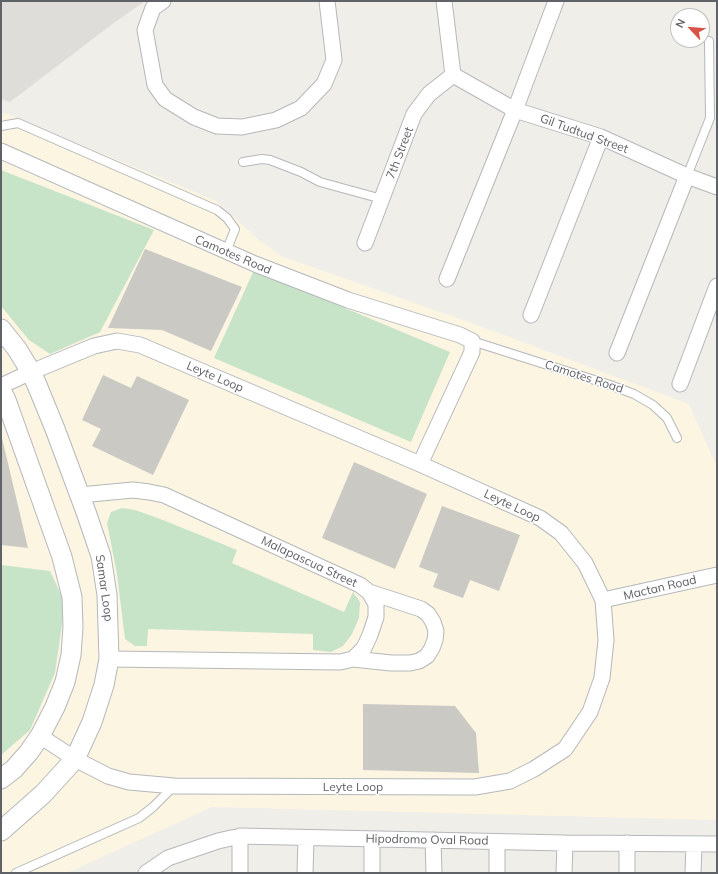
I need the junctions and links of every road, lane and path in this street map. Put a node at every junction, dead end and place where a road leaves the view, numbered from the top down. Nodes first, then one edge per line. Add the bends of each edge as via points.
1 (163, 1) edge
2 (328, 1) edge
3 (444, 1) edge
4 (556, 1) edge
5 (709, 48) edge
6 (453, 75) junction
7 (515, 110) junction
8 (1, 126) edge
9 (601, 137) junction
10 (1, 151) edge
11 (243, 162) dead end
12 (687, 176) junction
13 (717, 187) edge
14 (382, 200) junction
15 (365, 243) dead end
16 (226, 252) junction
17 (447, 279) dead end
18 (717, 286) edge
19 (531, 315) dead end
20 (1, 329) edge
21 (472, 341) junction
22 (617, 353) dead end
23 (31, 372) junction
24 (680, 384) dead end
25 (1, 386) edge
26 (1, 390) edge
27 (677, 438) dead end
28 (420, 464) junction
29 (80, 495) junction
30 (717, 575) edge
31 (369, 592) junction
32 (603, 600) junction
33 (109, 659) junction
34 (353, 659) junction
35 (40, 736) junction
36 (75, 758) junction
37 (1, 779) edge
38 (174, 786) junction
39 (1, 831) edge
40 (240, 836) junction
41 (306, 838) junction
42 (372, 839) junction
43 (433, 840) junction
44 (497, 842) junction
45 (565, 843) junction
46 (627, 843) junction
47 (694, 844) junction
48 (717, 844) edge
49 (168, 866) edge
50 (16, 873) edge
51 (146, 873) edge
52 (240, 873) edge
53 (305, 873) edge
54 (372, 873) edge
55 (434, 873) edge
56 (497, 873) edge
57 (564, 873) edge
58 (627, 873) edge
59 (693, 873) edge

1 - 2 street via 153,8 145,30 155,85 165,99 194,117 217,126 242,127 276,120 301,108 324,84 334,60
3 - 6 street
4 - 7 street
5 - 12 lane via 710,118
6 - 7 street, Gil Tudtud Street
6 - 14 street, 7th Street via 429,94 414,114
7 - 9 street, Gil Tudtud Street
7 - 17 street
8 - 16 lane via 18,123 217,210 235,229
9 - 12 street, Gil Tudtud Street
9 - 19 street
10 - 16 street, Camotes Road
11 - 14 lane via 270,160 320,182
12 - 13 street, Gil Tudtud Street
12 - 22 street
14 - 15 street, 7th Street
16 - 21 street, Camotes Road via 348,300
18 - 24 street
20 - 23 street, Samar Loop
21 - 27 lane, Camotes Road via 634,394 653,405 667,418
21 - 28 street via 472,352
23 - 25 street, Leyte Loop
23 - 28 street, Leyte Loop via 94,346 117,341 140,346
23 - 29 street, Samar Loop
26 - 35 street via 62,557 72,597 71,655 65,682
28 - 32 street, Leyte Loop via 540,518 561,533 585,564
29 - 31 street, Malapascua Street via 133,490 164,495 360,585
29 - 33 street, Samar Loop via 101,556 107,595
30 - 32 street, Mactan Road
31 - 34 street, Malapascua Street via 376,604 376,617 364,648
31 - 34 street via 421,609 428,614 436,630 435,640 427,656 419,661 391,663
32 - 38 street, Leyte Loop via 606,640 602,678 590,712 565,749 510,781 475,787
33 - 34 street via 340,662
33 - 36 street, Samar Loop via 92,722
35 - 36 street, Leyte Loop
35 - 37 street via 14,769
36 - 38 street, Leyte Loop via 108,776 129,782
36 - 39 street, Samar Loop via 43,794
38 - 50 lane via 139,818
40 - 41 street, Hipodromo Oval Road
40 - 49 street, Hipodromo Oval Road via 218,841
40 - 52 street
41 - 42 street, Hipodromo Oval Road
41 - 53 street
42 - 43 street, Hipodromo Oval Road
42 - 54 street
43 - 44 street, Hipodromo Oval Road
43 - 55 street
44 - 45 street, Hipodromo Oval Road
44 - 56 street
45 - 46 street, Hipodromo Oval Road
45 - 57 street
46 - 47 street, Hipodromo Oval Road
46 - 58 street
47 - 48 street, Hipodromo Oval Road
47 - 59 street
49 - 51 street, Hipodromo Oval Road

